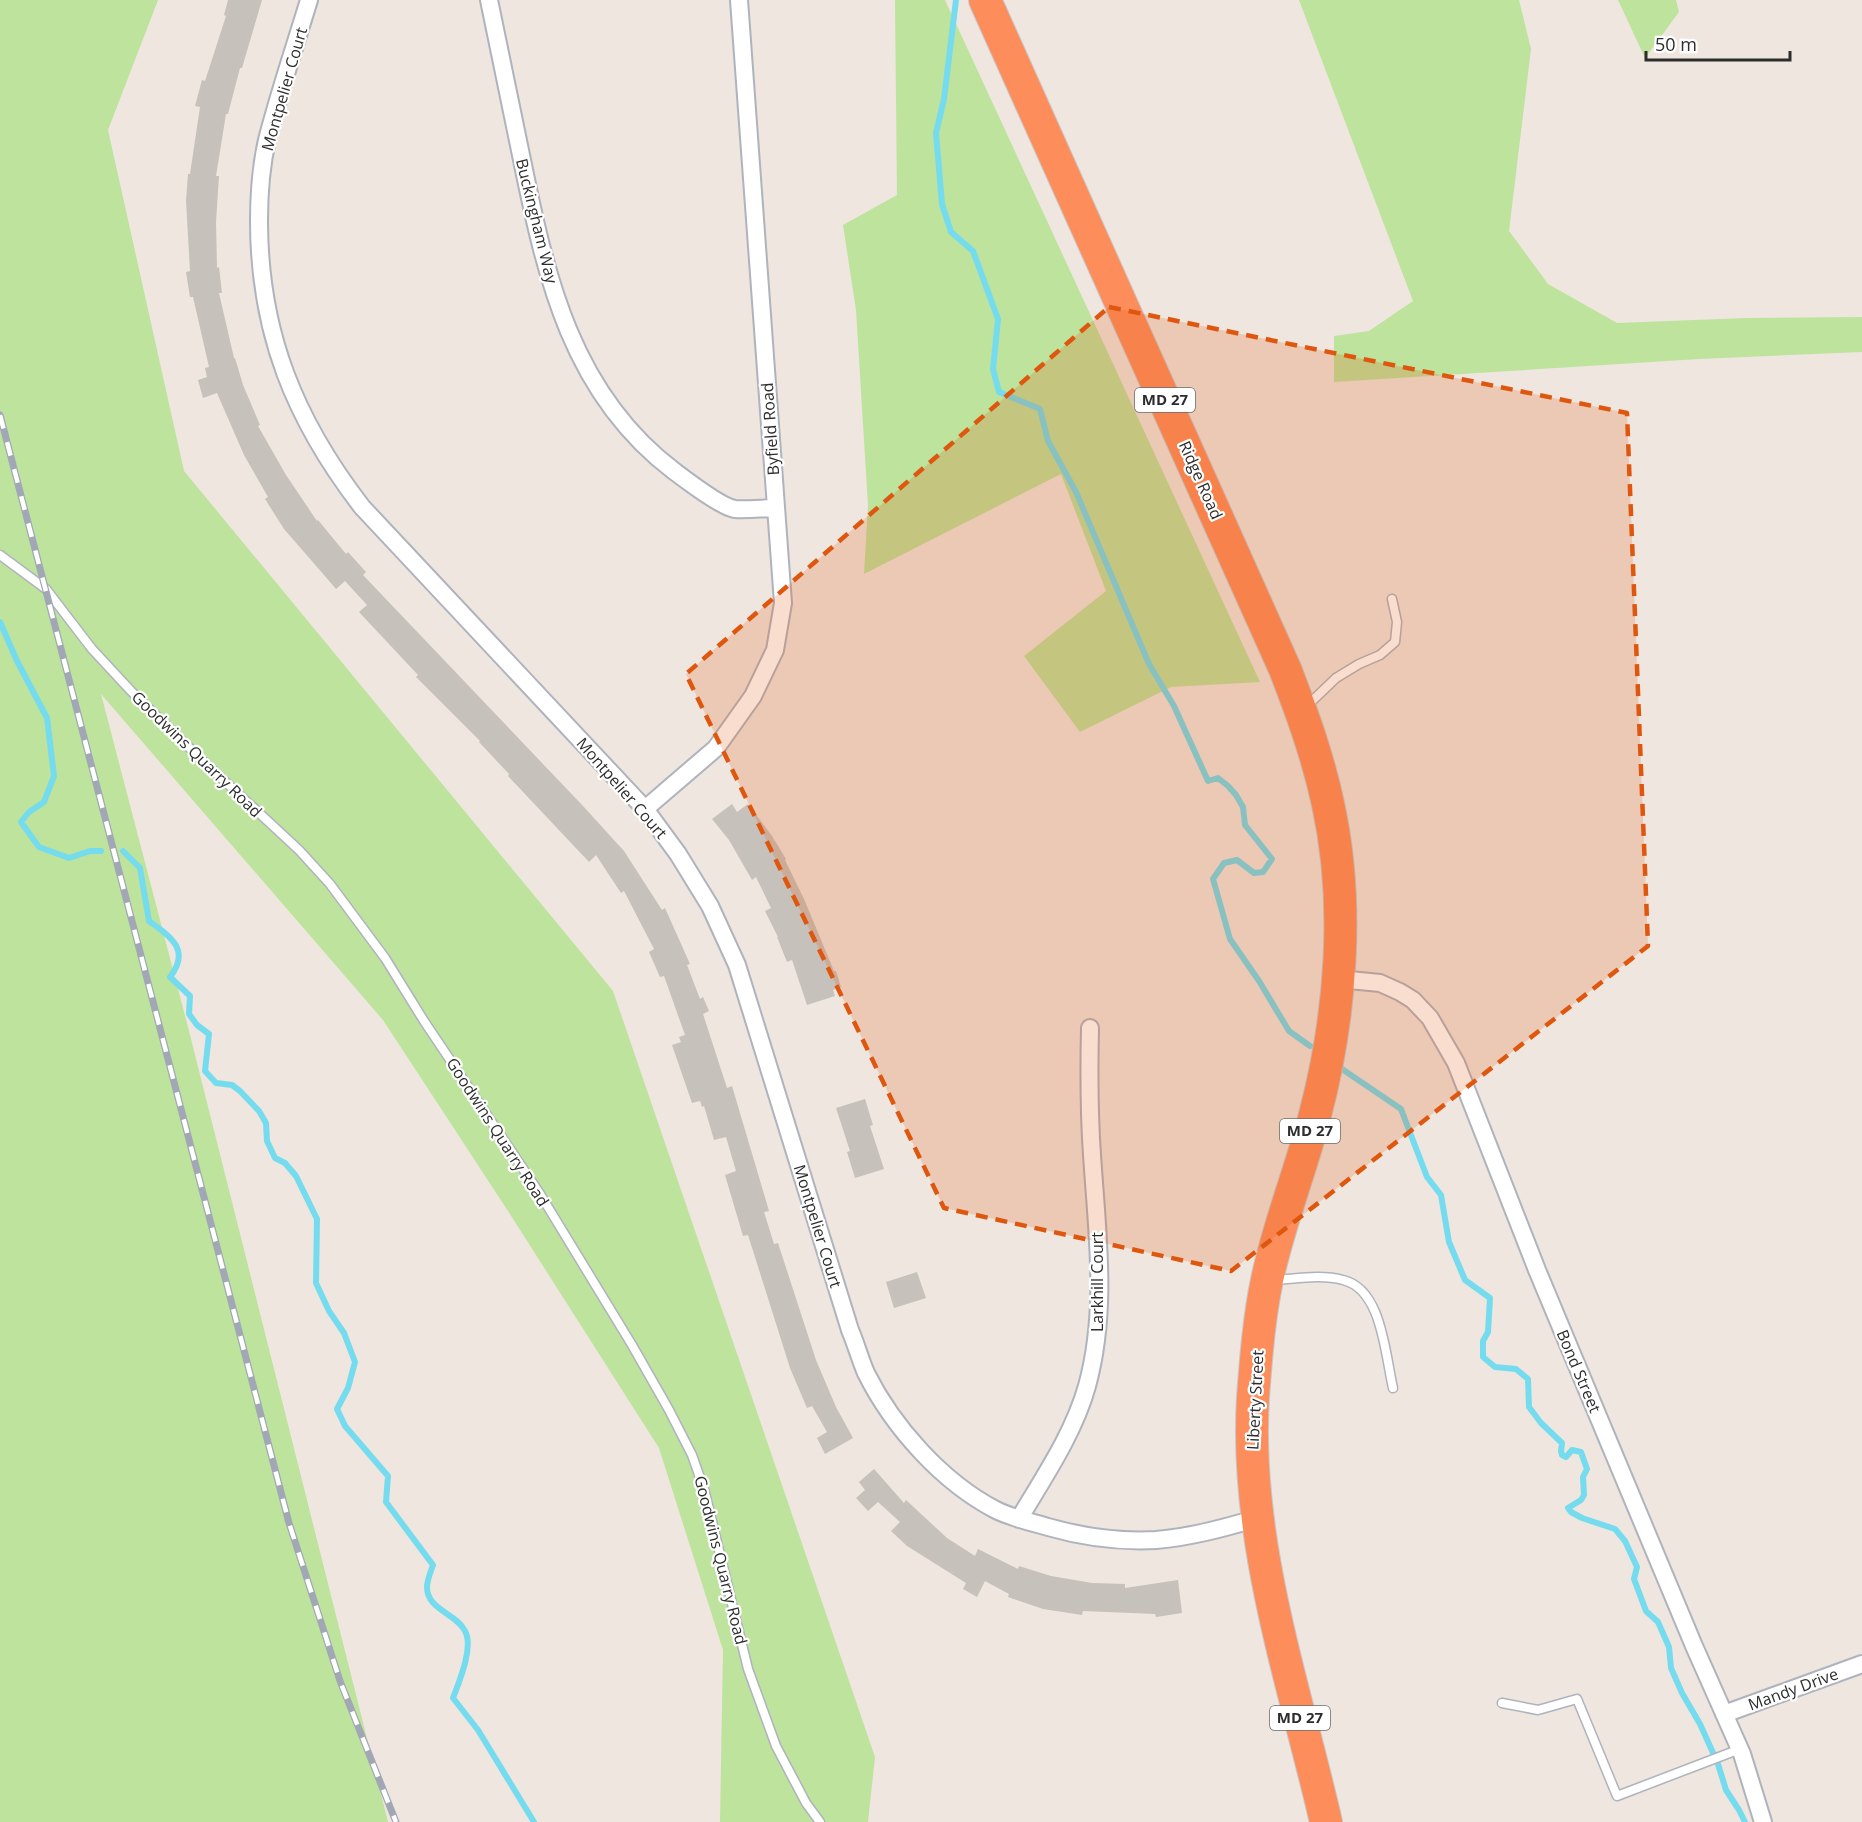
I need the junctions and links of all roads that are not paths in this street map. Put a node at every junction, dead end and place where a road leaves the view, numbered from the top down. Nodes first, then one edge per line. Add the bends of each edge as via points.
1 (309, 0) edge
2 (489, 0) edge
3 (739, 0) edge
4 (985, 0) edge
5 (776, 508) junction
6 (0, 555) edge
7 (1392, 599) dead end
8 (1300, 707) junction
9 (645, 809) junction
10 (1339, 980) junction
11 (1090, 1028) dead end
12 (1267, 1280) junction
13 (1393, 1388) dead end
14 (1258, 1518) junction
15 (1019, 1519) junction
16 (1862, 1664) edge
17 (1502, 1703) dead end
18 (1724, 1714) junction
19 (1734, 1751) junction
20 (820, 1822) edge
21 (1326, 1822) edge
22 (1763, 1822) edge

1 - 9 street, Montpelier Court via 267,141 259,195 265,298 274,346 291,388 335,472 362,507
2 - 5 street, Buckingham Way via 539,245 565,325 591,377 619,420 652,454 696,487 733,509
3 - 5 street, Byfield Road
4 - 8 highway, Ridge Road / MD 27
5 - 9 street, Byfield Road via 783,603 775,650 753,696 716,748
6 - 20 lane, Goodwins Quarry Road via 46,589 92,649 132,692 330,884 385,958 534,1185 632,1345 692,1455 704,1489 748,1669 777,1746
7 - 8 lane via 1397,622 1395,642 1380,655 1336,678
8 - 10 highway, Ridge Road / MD 27 via 1320,770 1335,848 1341,941
9 - 15 street, Montpelier Court via 710,906 737,965 866,1372 903,1431 927,1458 961,1488
10 - 12 highway, Liberty Street / MD 27 via 1315,1116
10 - 18 street, Bond Street via 1380,983 1413,1000 1430,1018 1452,1056 1537,1270
11 - 15 street, Larkhill Court via 1088,1089 1100,1297 1096,1347 1087,1388 1069,1432
12 - 13 lane via 1340,1279 1362,1290 1373,1306
12 - 14 highway, Liberty Street / MD 27 via 1253,1400 1252,1453
14 - 15 street, Montpelier Court via 1184,1536 1136,1540 1078,1536
14 - 21 highway, Liberty Street / MD 27 via 1274,1614
16 - 18 street, Mandy Drive
17 - 19 lane via 1539,1710 1577,1699 1617,1796
18 - 19 street, Bond Street
19 - 22 street, Bond Street

